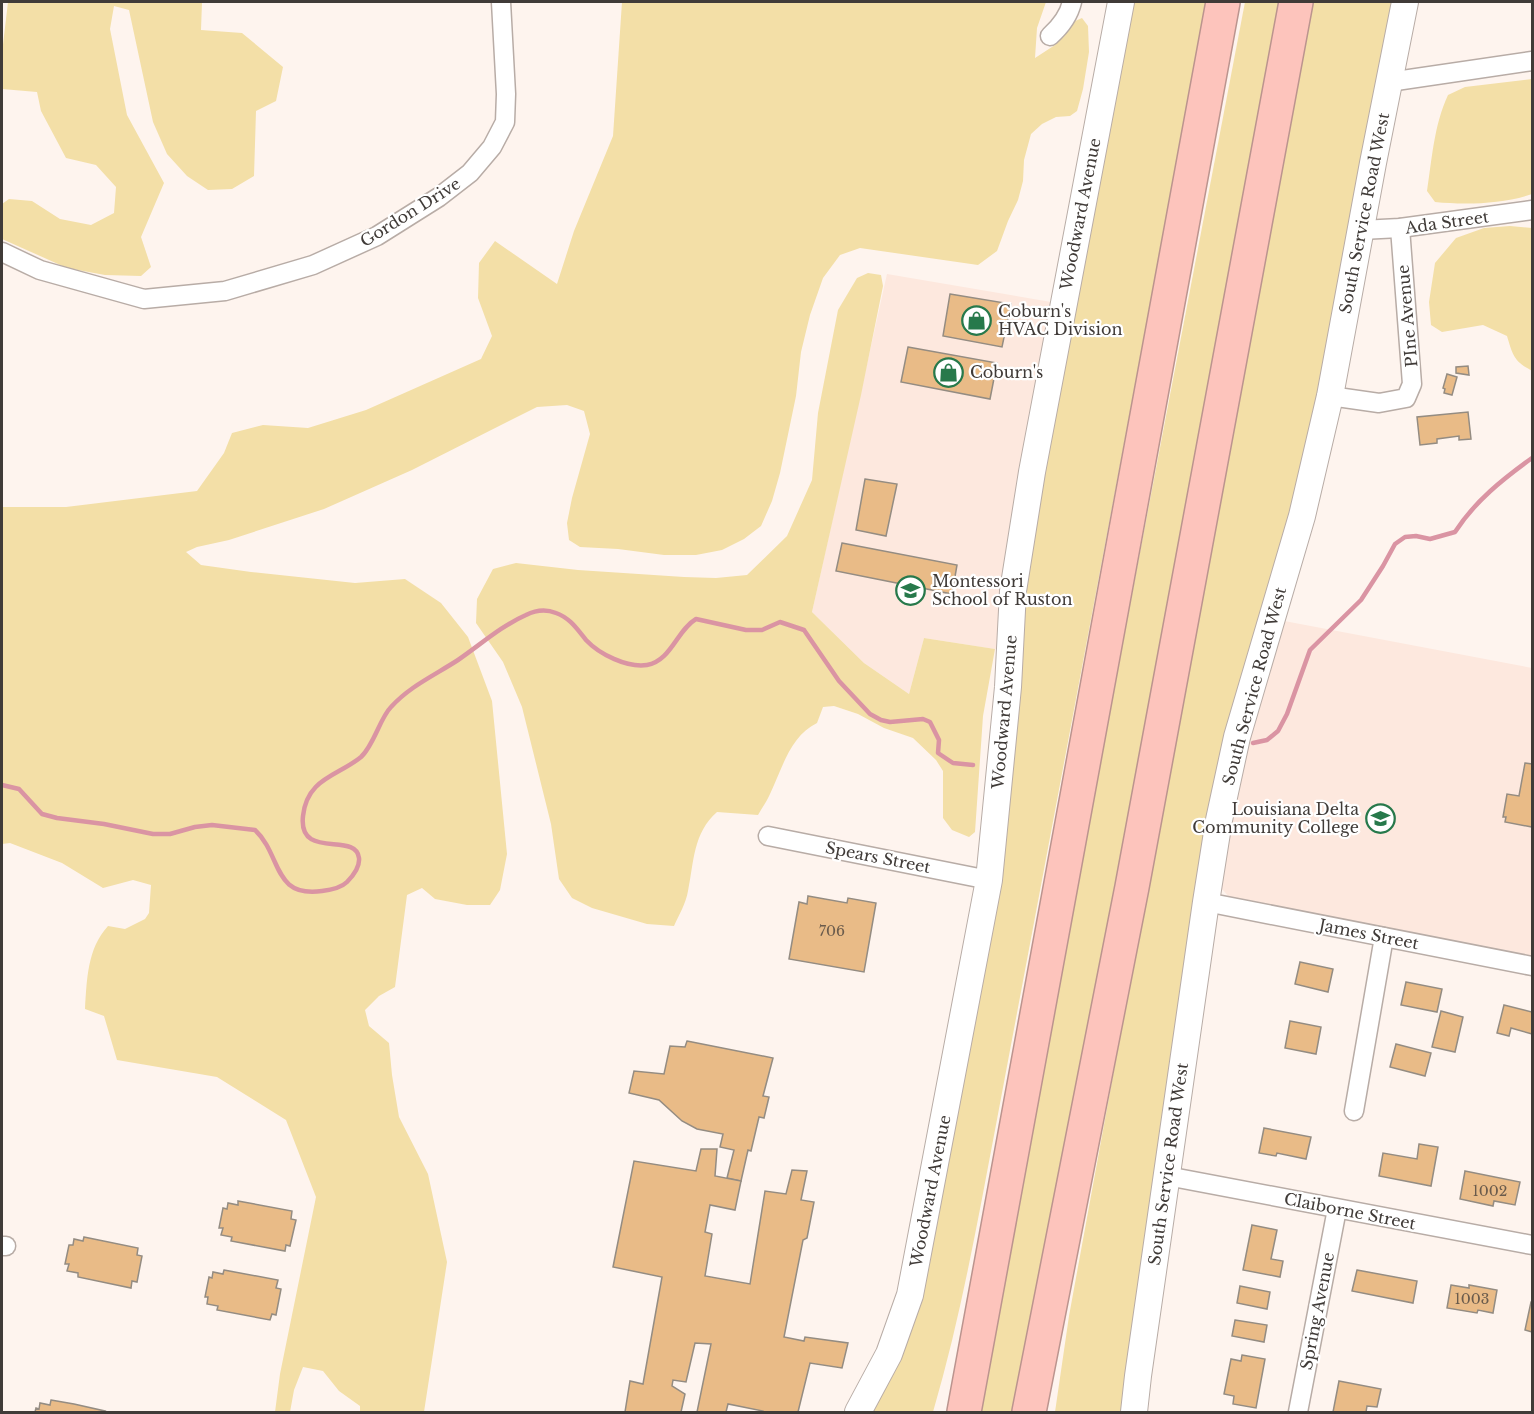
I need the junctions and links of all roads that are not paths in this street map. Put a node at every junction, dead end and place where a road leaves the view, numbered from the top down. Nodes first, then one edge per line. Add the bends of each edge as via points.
1 (501, 2) edge
2 (1072, 2) edge
3 (1121, 2) edge
4 (1223, 2) edge
5 (1296, 2) edge
6 (1405, 2) edge
7 (1050, 36) dead end
8 (1533, 61) edge
9 (1389, 82) junction
10 (1533, 210) edge
11 (1400, 228) junction
12 (1360, 230) junction
13 (2, 252) edge
14 (1330, 396) junction
15 (768, 836) dead end
16 (989, 880) junction
17 (1206, 902) junction
18 (1384, 937) junction
19 (1533, 966) edge
20 (1354, 1111) dead end
21 (1167, 1176) junction
22 (1336, 1209) junction
23 (1002, 1211) junction
24 (1533, 1245) edge
25 (1053, 1285) junction
26 (858, 1413) edge
27 (943, 1413) edge
28 (964, 1413) edge
29 (1029, 1413) edge
30 (1043, 1413) edge
31 (1134, 1413) edge
32 (1299, 1413) edge

1 - 13 street, Gordon Drive via 505,122 492,147 470,173 439,197 377,236 313,265 225,291 144,299 40,270
2 - 7 street
3 - 16 main road, Woodward Avenue via 1013,591
4 - 23 highway
5 - 25 highway via 1134,876
6 - 9 main road, South Service Road West
8 - 9 street
9 - 12 main road, South Service Road West
10 - 11 street, Ada Street
11 - 12 street, Ada Street
11 - 14 street, PIne Avenue via 1412,384 1406,398 1379,403
12 - 14 main road, South Service Road West
14 - 17 main road, South Service Road West via 1302,516 1237,737
15 - 16 street, Spears Street
16 - 26 main road, Woodward Avenue via 910,1295 889,1354
17 - 18 street, James Street
17 - 21 main road, South Service Road West
18 - 19 street, James Street
18 - 20 street
21 - 22 street, Claiborne Street
21 - 31 main road, South Service Road West
22 - 24 street, Claiborne Street
22 - 32 street, Spring Avenue
23 - 27 highway
23 - 28 highway
25 - 29 highway
25 - 30 highway

